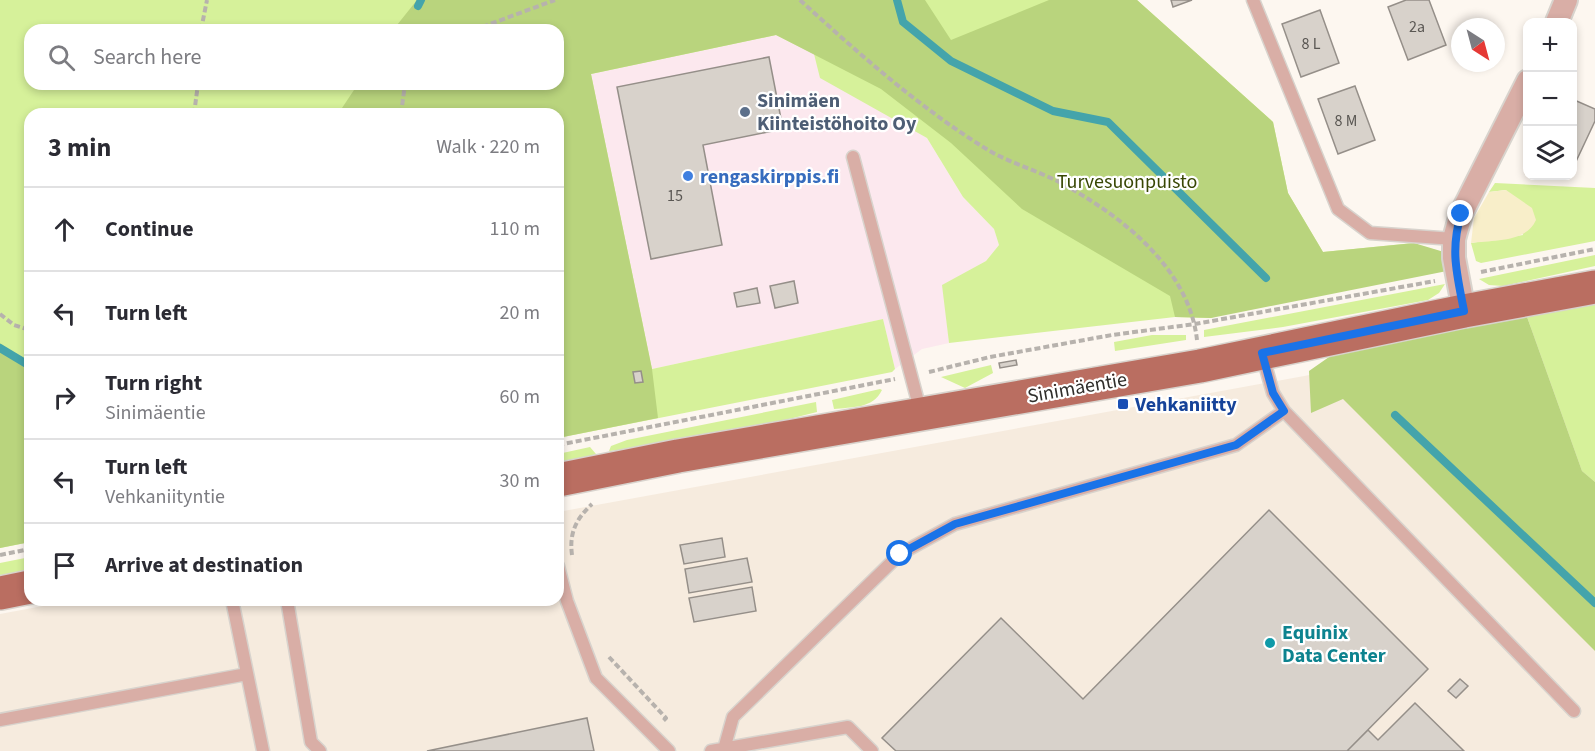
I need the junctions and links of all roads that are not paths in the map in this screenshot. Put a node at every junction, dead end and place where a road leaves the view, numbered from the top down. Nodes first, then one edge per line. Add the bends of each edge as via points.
1 (1253, 0) edge
2 (1566, 0) edge
3 (1559, 18) edge
4 (1523, 89) edge
5 (853, 157) dead end
6 (1454, 239) junction
7 (1595, 287) edge
8 (1464, 311) junction
9 (1262, 353) junction
10 (1284, 411) junction
11 (921, 414) junction
12 (564, 479) edge
13 (24, 588) edge
14 (564, 589) edge
15 (0, 593) edge
16 (233, 606) edge
17 (288, 606) edge
18 (247, 674) junction
19 (1574, 711) dead end
20 (0, 720) edge
21 (717, 750) edge
22 (263, 751) edge
23 (320, 751) edge
24 (669, 751) edge
25 (872, 751) edge

1 - 6 lane via 1338,209 1370,233
2 - 3 street
4 - 6 street via 1461,214
5 - 11 lane
6 - 8 street
7 - 8 main road, Sinimäentie
8 - 9 main road, Sinimäentie
9 - 10 lane via 1273,393
9 - 11 main road, Sinimäentie
10 - 19 lane
10 - 21 lane via 1236,445 955,524 900,554 733,717
11 - 12 main road, Sinimäentie
13 - 15 main road
14 - 24 lane via 596,678
16 - 18 lane
17 - 23 lane via 311,742
18 - 20 lane
18 - 22 lane
21 - 25 lane via 848,728

